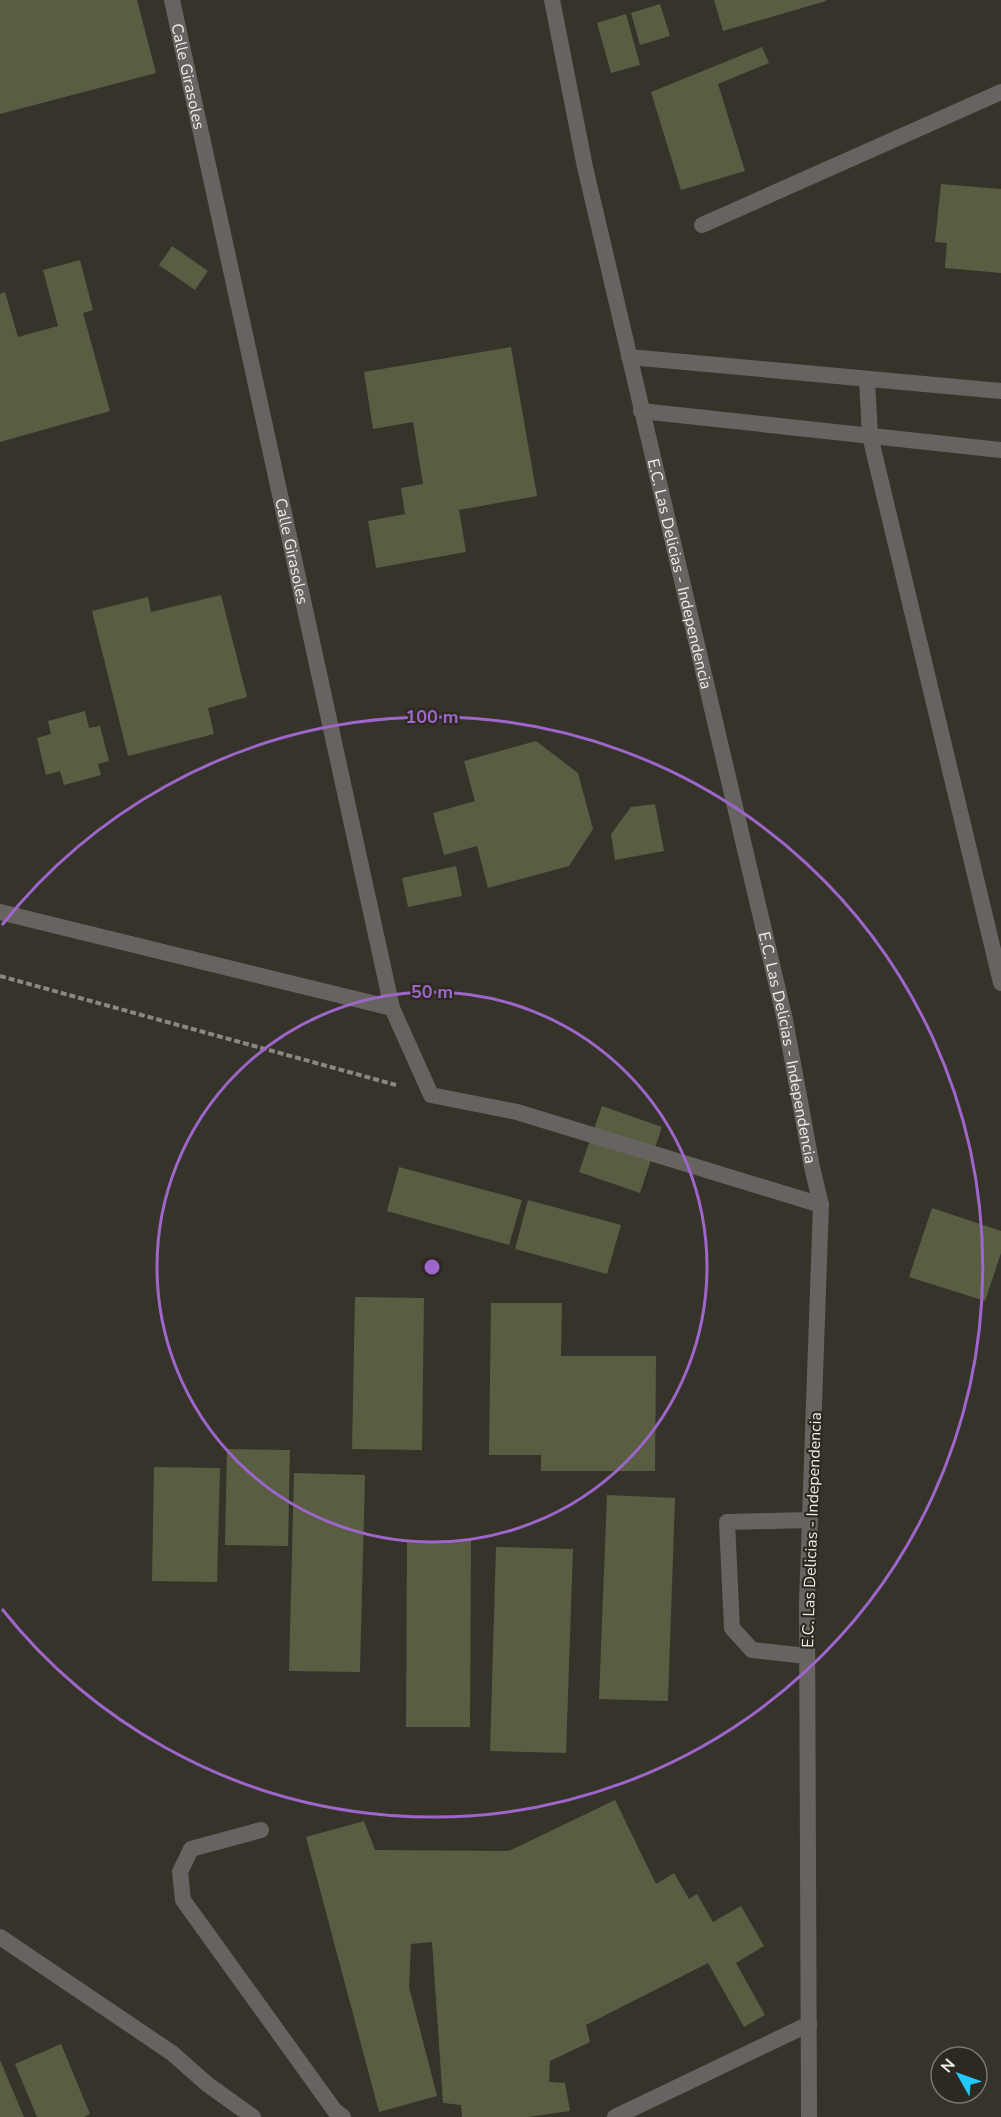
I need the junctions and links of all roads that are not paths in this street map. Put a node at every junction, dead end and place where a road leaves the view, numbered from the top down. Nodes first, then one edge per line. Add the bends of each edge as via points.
1 (172, 0) edge
2 (552, 0) edge
3 (1000, 94) edge
4 (702, 225) dead end
5 (629, 357) junction
6 (867, 379) junction
7 (1001, 391) edge
8 (641, 411) junction
9 (870, 436) junction
10 (1001, 450) edge
11 (0, 912) edge
12 (1001, 983) edge
13 (392, 1008) junction
14 (821, 1205) junction
15 (810, 1520) junction
16 (807, 1656) junction
17 (261, 1830) dead end
18 (0, 1937) edge
19 (809, 2024) junction
20 (253, 2117) edge
21 (343, 2117) edge
22 (615, 2117) edge
23 (809, 2117) edge

1 - 13 street, Calle Girasoles
2 - 5 street, E.C. Las Delicias - Independencia
3 - 4 street
5 - 6 street
5 - 8 street, E.C. Las Delicias - Independencia
6 - 7 street
6 - 9 street
8 - 9 street
8 - 14 street, E.C. Las Delicias - Independencia via 785,1020
9 - 10 street
9 - 12 street
11 - 13 street
13 - 14 street, Calle Girasoles via 431,1095 517,1112
14 - 15 street, E.C. Las Delicias - Independencia
15 - 16 street, E.C. Las Delicias - Independencia
15 - 16 street via 727,1522 732,1628 752,1650
16 - 19 street, E.C. Las Delicias - Independencia
17 - 21 street via 191,1849 180,1872 183,1900
18 - 20 street via 172,2053
19 - 22 street
19 - 23 street, E.C. Las Delicias - Independencia

